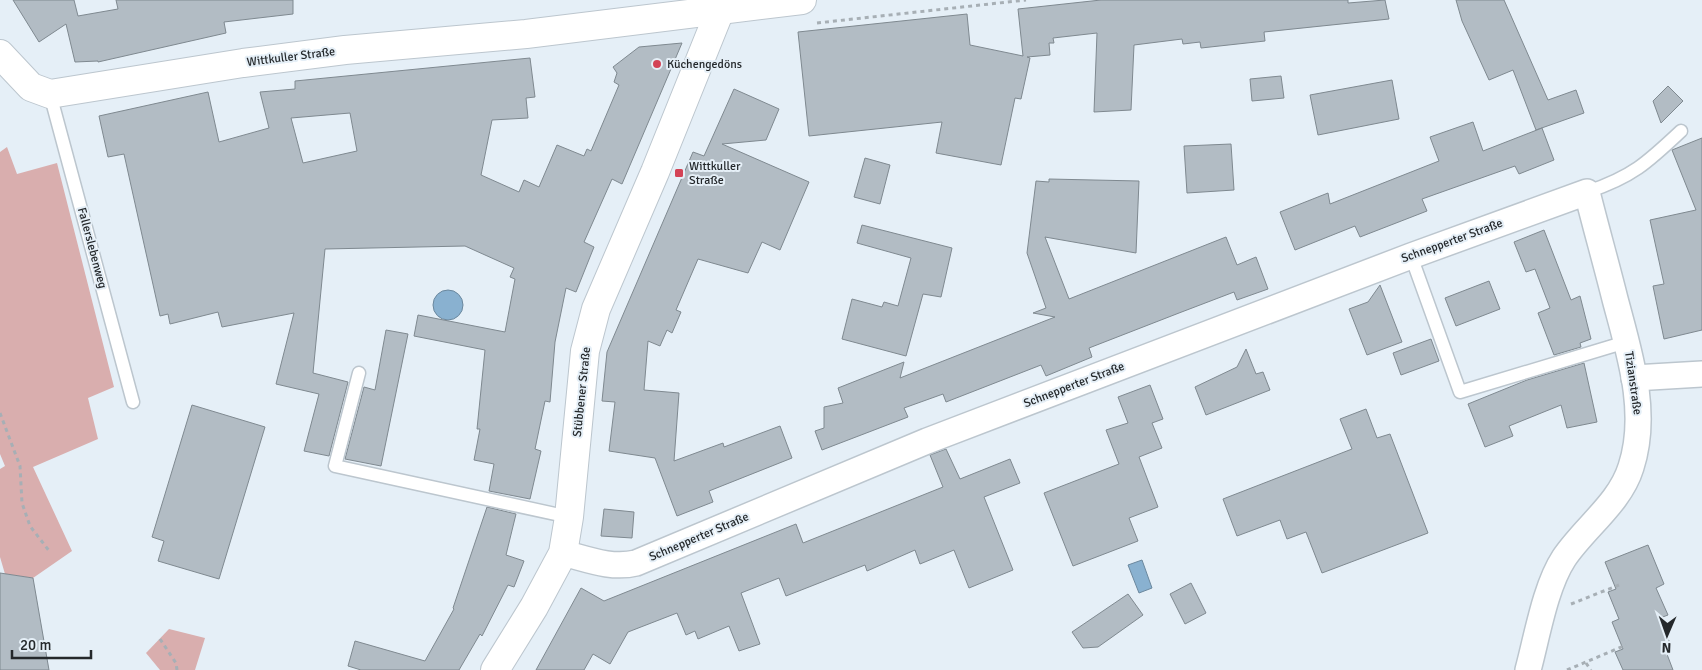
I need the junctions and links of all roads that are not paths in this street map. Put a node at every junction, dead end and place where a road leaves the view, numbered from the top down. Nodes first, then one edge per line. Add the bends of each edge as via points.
1 (721, 4) edge
2 (804, 12) edge
3 (0, 54) edge
4 (50, 94) junction
5 (1681, 131) dead end
6 (1587, 192) junction
7 (1411, 256) junction
8 (1626, 342) junction
9 (359, 373) dead end
10 (1702, 374) edge
11 (1634, 378) junction
12 (132, 402) dead end
13 (569, 516) junction
14 (562, 553) junction
15 (495, 670) edge
16 (1528, 670) edge

1 - 2 main road, Wittkuller Straße
1 - 4 main road, Wittkuller Straße via 526,34 345,50 243,63
1 - 13 main road, Stübbener Straße via 655,172 596,309 585,351
3 - 4 main road via 31,87
4 - 12 lane, Fallerslebenweg
5 - 6 lane via 1647,163 1625,178
6 - 7 street, Schnepperter Straße
6 - 8 street, Tizianstraße
7 - 8 lane via 1460,392
7 - 14 street, Schnepperter Straße via 912,447 636,563 609,565
8 - 11 street, Tizianstraße
9 - 13 lane via 336,466
10 - 11 street
11 - 16 street, Tizianstraße via 1638,421 1631,467 1621,489 1564,559 1544,608
13 - 14 main road, Stübbener Straße
14 - 15 main road, Stübbener Straße via 534,607

